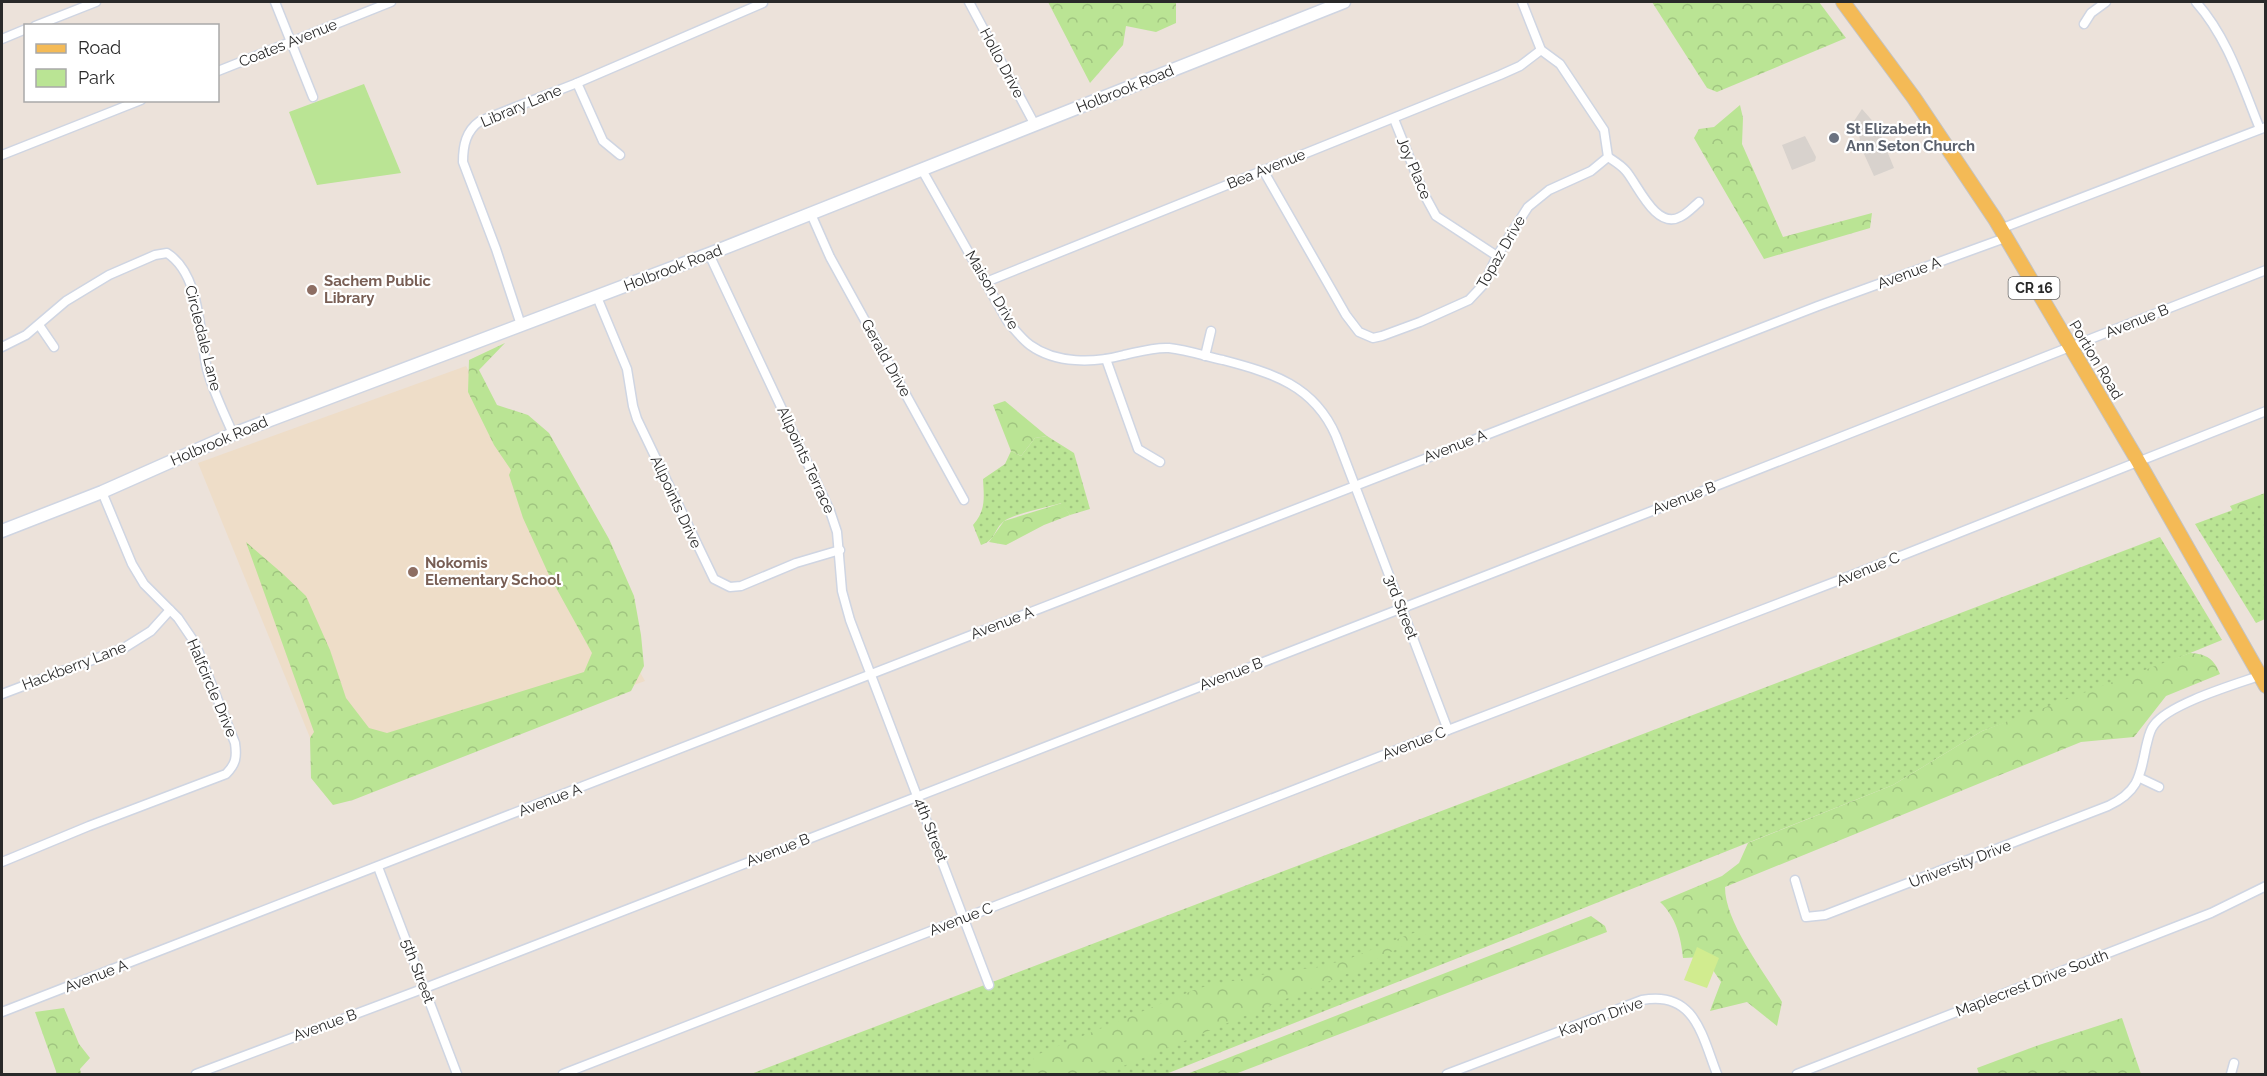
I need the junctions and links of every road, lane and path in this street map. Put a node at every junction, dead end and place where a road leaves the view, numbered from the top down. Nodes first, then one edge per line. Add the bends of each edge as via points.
1 (96, 2) edge
2 (275, 2) edge
3 (391, 2) edge
4 (763, 2) edge
5 (969, 2) edge
6 (1344, 2) edge
7 (1522, 2) edge
8 (1843, 2) edge
9 (2106, 2) edge
10 (2196, 2) edge
11 (40, 24) edge
12 (2084, 24) dead end
13 (24, 30) edge
14 (2, 39) edge
15 (291, 42) junction
16 (1541, 50) junction
17 (219, 71) edge
18 (577, 82) junction
19 (313, 97) dead end
20 (136, 102) edge
21 (1394, 119) junction
22 (1035, 125) junction
23 (2263, 128) edge
24 (2, 155) edge
25 (620, 155) dead end
26 (1608, 157) junction
27 (922, 170) junction
28 (1263, 170) junction
29 (1699, 202) dead end
30 (812, 214) junction
31 (2002, 234) junction
32 (709, 254) junction
33 (1497, 256) junction
34 (2265, 270) edge
35 (986, 282) junction
36 (597, 297) junction
37 (39, 325) junction
38 (521, 325) junction
39 (1211, 331) dead end
40 (2, 347) edge
41 (54, 347) dead end
42 (2069, 347) junction
43 (1205, 356) junction
44 (1106, 359) junction
45 (2265, 411) edge
46 (233, 434) junction
47 (2138, 461) junction
48 (1161, 462) dead end
49 (1353, 485) junction
50 (102, 492) junction
51 (964, 500) dead end
52 (2, 531) edge
53 (840, 550) junction
54 (1402, 608) junction
55 (170, 610) junction
56 (870, 676) junction
57 (2262, 681) edge
58 (2, 694) edge
59 (1448, 730) junction
60 (2140, 778) junction
61 (2159, 787) dead end
62 (918, 796) junction
63 (2, 862) edge
64 (378, 867) junction
65 (1795, 880) dead end
66 (2265, 886) edge
67 (964, 917) junction
68 (989, 985) dead end
69 (424, 988) junction
70 (2, 1012) edge
71 (2234, 1063) dead end
72 (196, 1074) edge
73 (457, 1074) edge
74 (563, 1074) edge
75 (1447, 1074) edge
76 (1717, 1074) edge
77 (1797, 1074) edge
78 (2232, 1074) edge

1 - 11 street
2 - 15 street
3 - 15 street, Coates Avenue
4 - 18 street, Library Lane
5 - 22 street, Hollo Drive
6 - 22 street, Holbrook Road
7 - 16 street
8 - 31 main road, Portion Road / CR 16 via 1914,98
9 - 12 street
10 - 23 street via 2224,41
13 - 14 street
15 - 17 street, Coates Avenue
15 - 19 street
16 - 21 street, Bea Avenue via 1520,66
16 - 26 street via 1560,64 1600,122
18 - 25 street via 603,141
18 - 38 street, Library Lane via 480,121 472,127 463,150 466,171
20 - 24 street
21 - 28 street, Bea Avenue
21 - 33 street, Joy Place via 1436,216
22 - 27 street, Holbrook Road
23 - 31 street, Avenue A
26 - 29 street via 1628,173 1661,216 1679,218
26 - 33 street, Topaz Drive via 1586,174 1537,198 1520,217
27 - 30 street, Holbrook Road
27 - 35 street, Maison Drive
28 - 33 street, Topaz Drive via 1346,315 1365,336 1382,336 1469,300 1484,284
28 - 35 street, Bea Avenue
30 - 32 street, Holbrook Road
30 - 51 street, Gerald Drive via 830,257
31 - 42 main road, Portion Road / CR 16
31 - 49 street, Avenue A
32 - 36 street, Holbrook Road
32 - 53 street, Allpoints Terrace via 834,521
34 - 42 street, Avenue B
35 - 44 street, Maison Drive via 1008,322 1031,346 1067,359
36 - 38 street, Holbrook Road
36 - 53 street, Allpoints Drive via 627,369 639,424 714,579 730,587 741,586
37 - 40 street, Circledale Lane
37 - 41 street
37 - 46 street, Circledale Lane via 109,274 167,254 182,265 192,291 207,369
38 - 46 street, Holbrook Road
39 - 43 street
42 - 47 main road, Portion Road / CR 16
42 - 54 street, Avenue B
43 - 44 street, Maison Drive via 1168,348
43 - 49 street, Maison Drive via 1267,372 1300,390 1330,424
44 - 48 street via 1138,449
45 - 47 street, Avenue C
46 - 50 street, Holbrook Road
47 - 57 main road, Portion Road / CR 16
47 - 59 street, Avenue C
49 - 54 street, 3rd Street
49 - 56 street, Avenue A
50 - 52 street, Holbrook Road
50 - 55 street, Halfcircle Drive via 132,564 153,595
53 - 56 street, Allpoints Terrace via 842,591
54 - 59 street, 3rd Street
54 - 62 street, Avenue B
55 - 58 street, Hackberry Lane via 151,631 124,648
55 - 63 street, Halfcircle Drive via 195,644 235,743 235,763 226,774
56 - 62 street, 4th Street
56 - 64 street, Avenue A
57 - 60 street via 2187,703 2164,715 2148,737
59 - 67 street, Avenue C
60 - 61 street
60 - 65 street, University Drive via 2131,792 2109,806 1825,915 1806,917
62 - 67 street, 4th Street
62 - 69 street, Avenue B
64 - 69 street, 5th Street
64 - 70 street, Avenue A
66 - 77 street, Maplecrest Drive South via 2211,913
67 - 68 street, 4th Street
67 - 74 street, Avenue C
69 - 72 street, Avenue B
69 - 73 street, 5th Street
71 - 78 street
75 - 76 street, Kayron Drive via 1656,998 1684,1007 1695,1019

